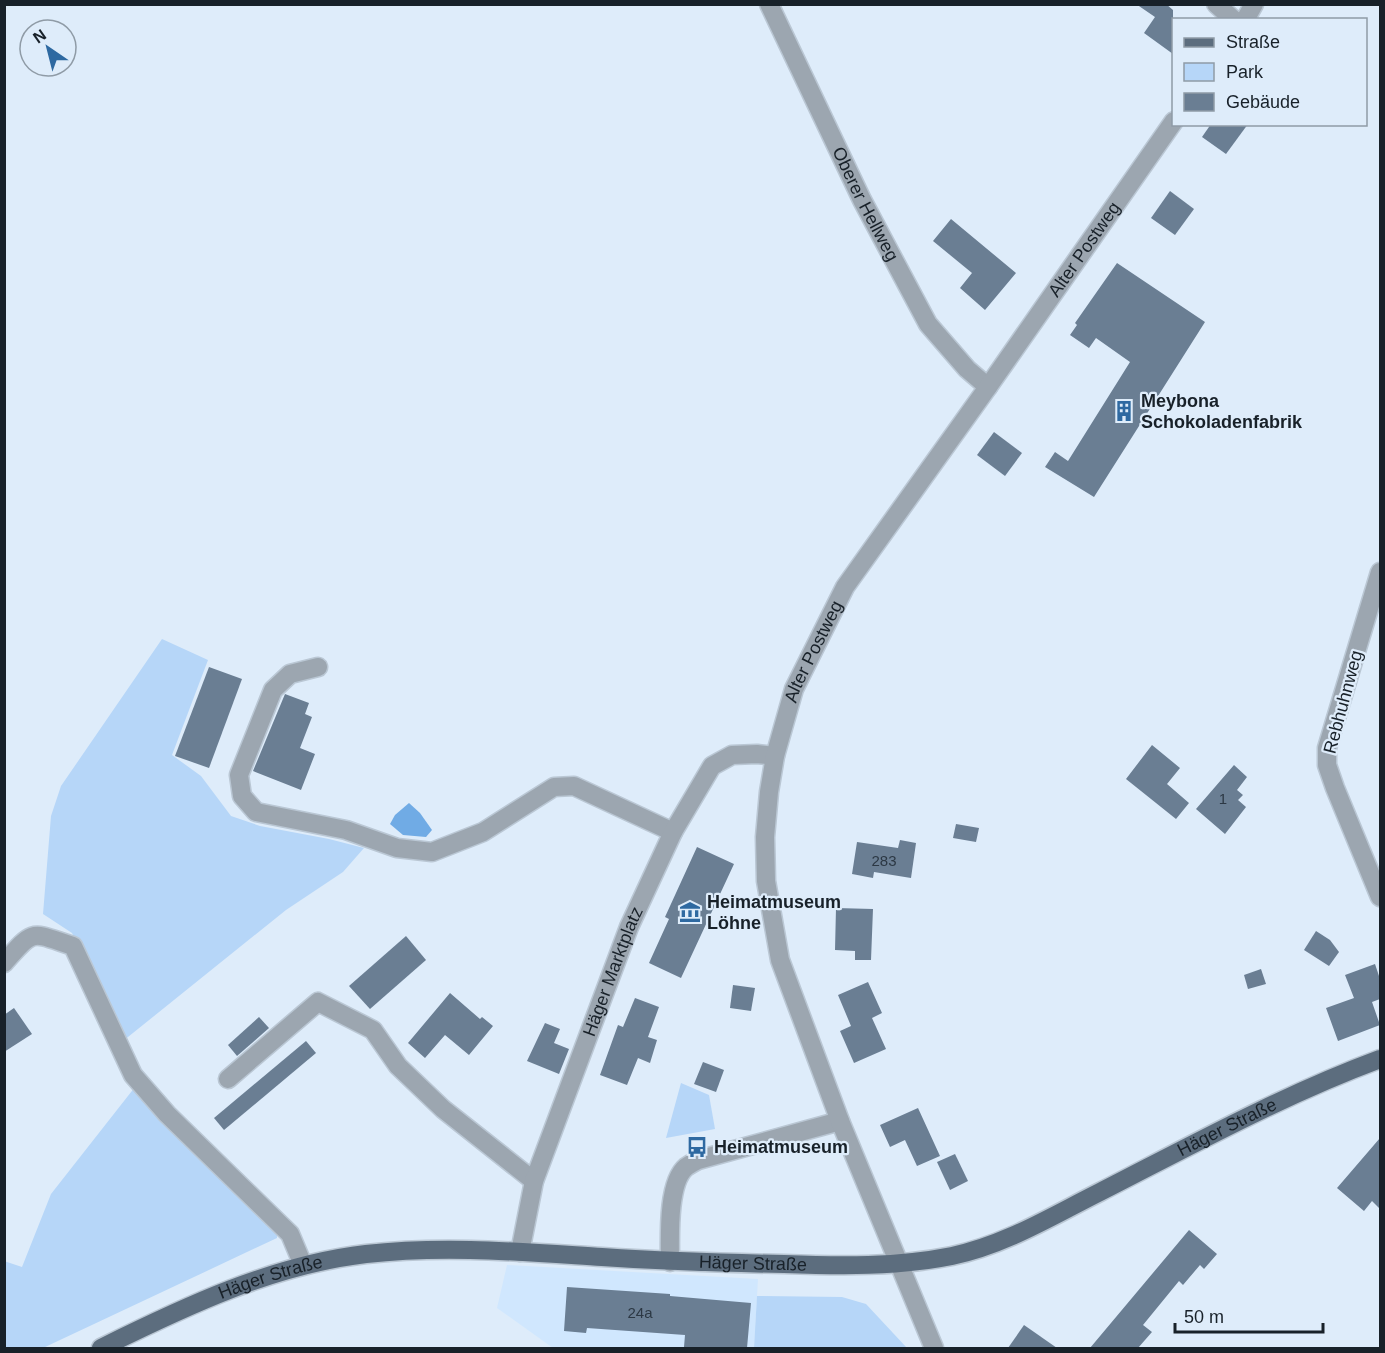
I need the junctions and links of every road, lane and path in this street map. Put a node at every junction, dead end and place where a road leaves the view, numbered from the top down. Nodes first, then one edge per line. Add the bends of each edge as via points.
1 (769, 4) edge
2 (1216, 4) edge
3 (1254, 4) edge
4 (1232, 18) edge
5 (1246, 18) edge
6 (1172, 123) edge
7 (988, 387) junction
8 (1380, 572) edge
9 (318, 667) dead end
10 (775, 756) junction
11 (673, 832) junction
12 (1380, 897) edge
13 (4, 963) edge
14 (1380, 1059) edge
15 (228, 1080) dead end
16 (840, 1121) junction
17 (534, 1181) junction
18 (520, 1252) junction
19 (670, 1262) junction
20 (898, 1263) junction
21 (303, 1265) junction
22 (100, 1348) edge
23 (934, 1348) edge

1 - 7 street, Oberer Hellweg via 862,200 928,324
2 - 4 street
3 - 5 street
6 - 7 street, Alter Postweg
7 - 10 street, Alter Postweg via 845,587 794,689
8 - 12 street, Rebhuhnweg via 1327,747 1327,765
9 - 11 street via 290,674 273,690 239,775 242,796 256,812 346,830 397,848 432,852 483,832 554,787 574,786
10 - 11 street, Häger Marktplatz via 732,755 712,766
10 - 16 street, Alter Postweg via 765,837 766,881 778,950
11 - 17 street, Häger Marktplatz via 629,927
13 - 21 street via 26,938 38,934 73,946 132,1075 290,1234
14 - 20 main road, Häger Straße via 1284,1098 1011,1236 950,1256
15 - 17 street via 318,1002 373,1030 398,1066 420,1088
16 - 19 street via 698,1160 684,1168 669,1218
16 - 20 street, Alter Postweg
17 - 18 street, Häger Marktplatz
18 - 19 main road, Häger Straße
18 - 21 main road, Häger Straße via 434,1248 364,1254
19 - 20 main road, Häger Straße via 848,1266
20 - 23 street, Alter Postweg
21 - 22 main road, Häger Straße via 267,1275

